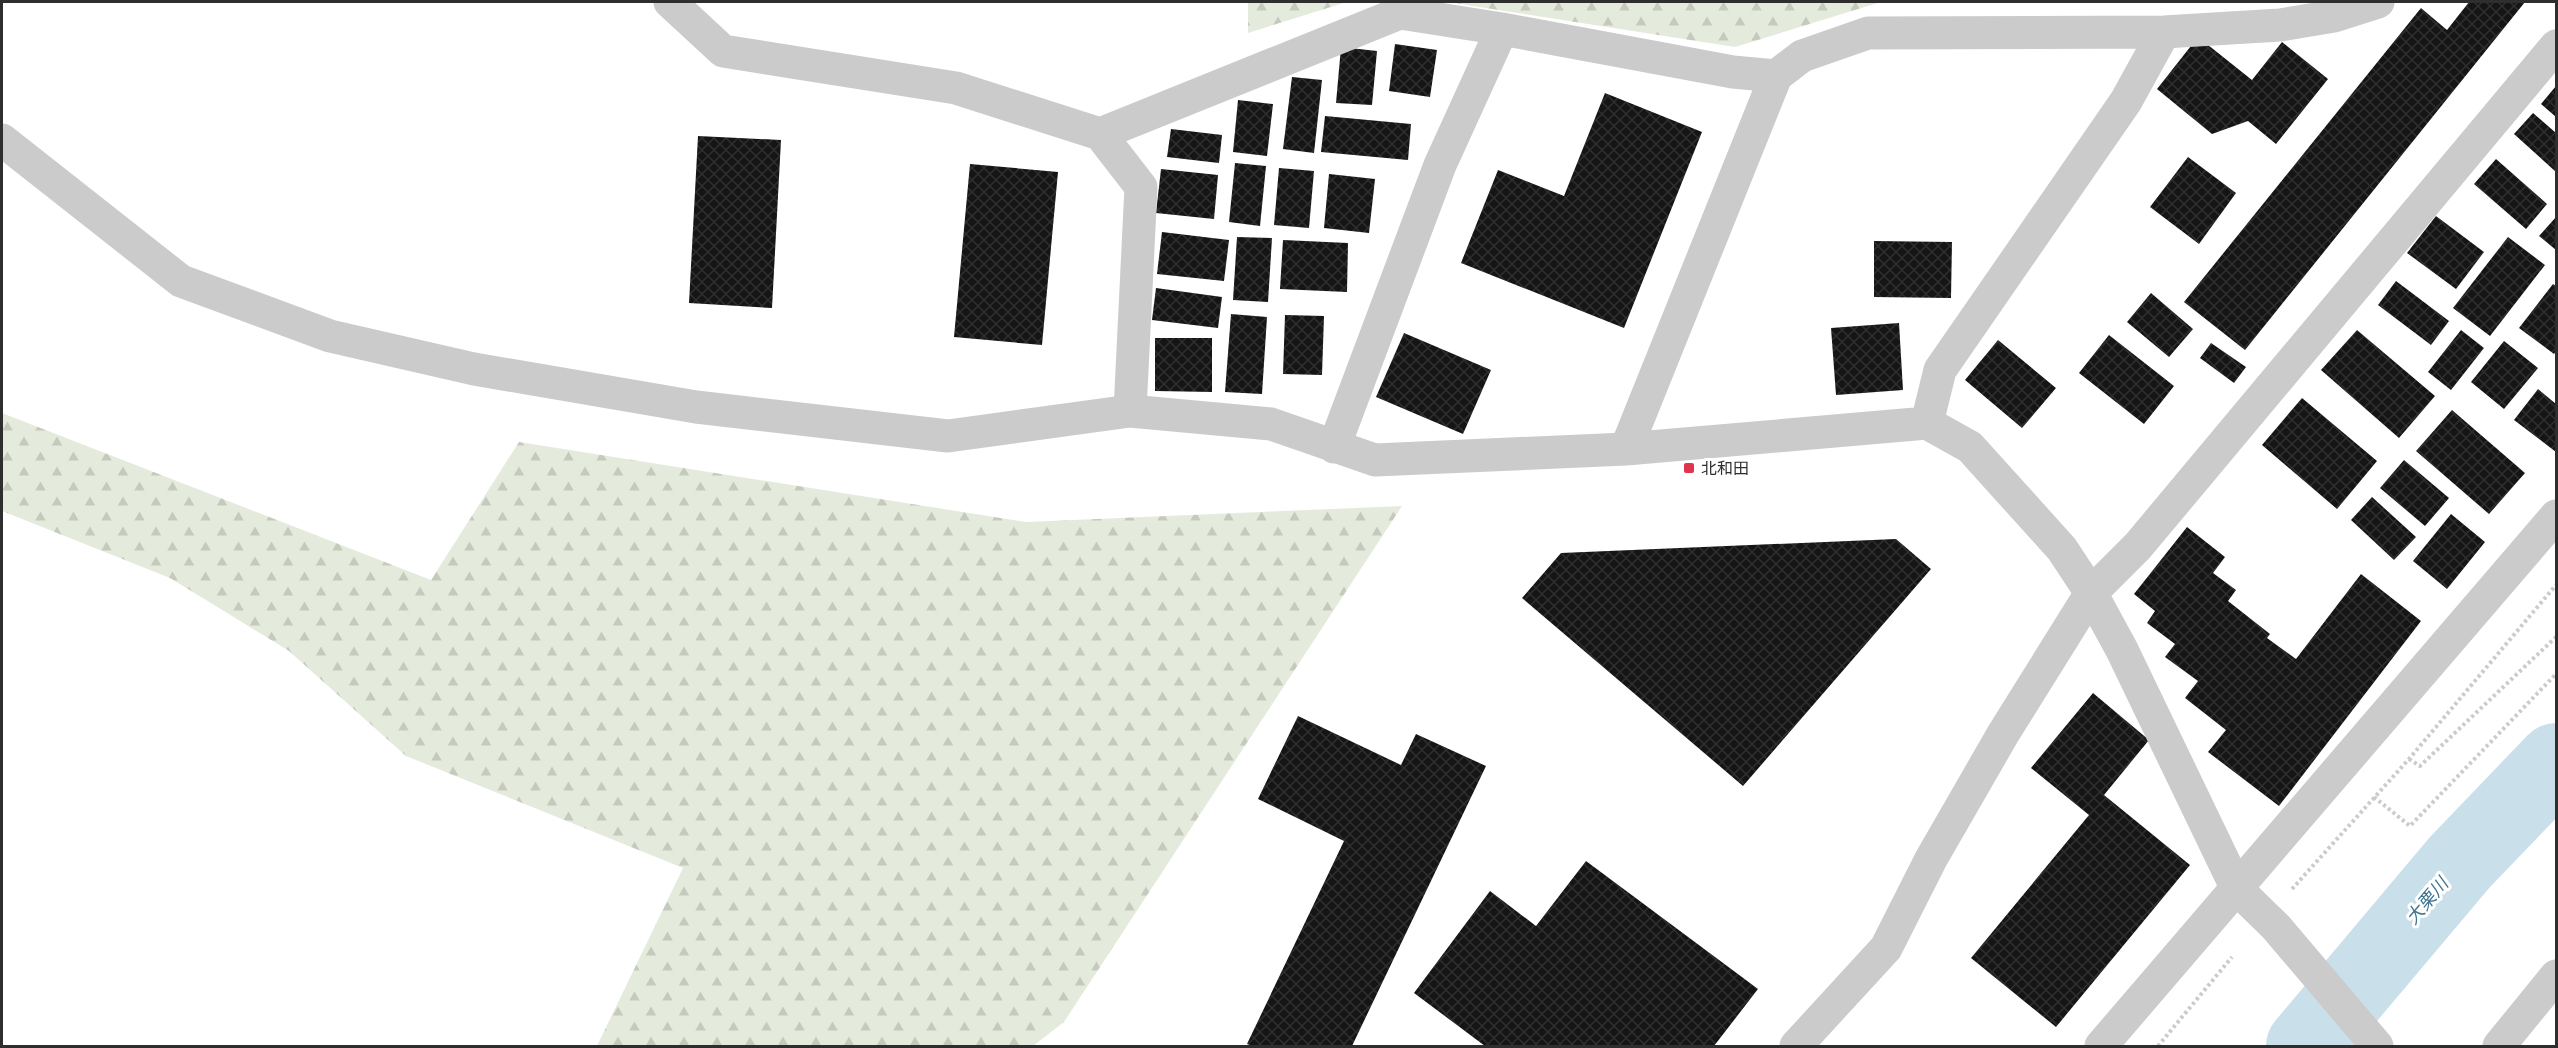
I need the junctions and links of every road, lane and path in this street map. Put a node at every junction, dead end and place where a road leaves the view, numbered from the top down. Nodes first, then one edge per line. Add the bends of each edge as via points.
1 (670, 2) edge
2 (2378, 2) edge
3 (1502, 28) junction
4 (2163, 32) junction
5 (2556, 46) edge
6 (1776, 76) junction
7 (1100, 134) junction
8 (2, 140) edge
9 (1130, 411) junction
10 (1927, 423) junction
11 (1335, 447) junction
12 (1626, 449) junction
13 (2556, 516) edge
14 (2556, 585) edge
15 (2091, 593) junction
16 (2556, 637) edge
17 (2556, 674) edge
18 (2409, 759) junction
19 (2374, 797) junction
20 (2237, 889) junction
21 (2288, 893) dead end
22 (2556, 976) edge
23 (1796, 1047) edge
24 (2101, 1047) edge
25 (2377, 1047) edge
26 (2499, 1047) edge

1 - 7 street via 723,51 956,88
2 - 4 street via 2334,16 2280,25
3 - 6 street via 1732,72
3 - 7 street via 1400,13
3 - 11 street via 1440,165
4 - 6 street via 1868,33 1802,56
4 - 10 street via 2126,101 1940,370
5 - 15 street via 2138,546
6 - 12 street
7 - 9 street via 1142,187
8 - 9 street via 181,281 330,336 474,369 696,407 948,436
9 - 11 street via 1271,424
10 - 12 street
10 - 15 street via 1970,447 2062,549
11 - 12 street via 1375,460
13 - 20 street
14 - 18 path
15 - 20 street via 2168,741
15 - 23 street via 2002,734 1886,948
16 - 18 path via 2420,766
17 - 19 path via 2410,826
18 - 19 path
19 - 21 path
20 - 24 street
20 - 25 street via 2276,927
22 - 26 street

